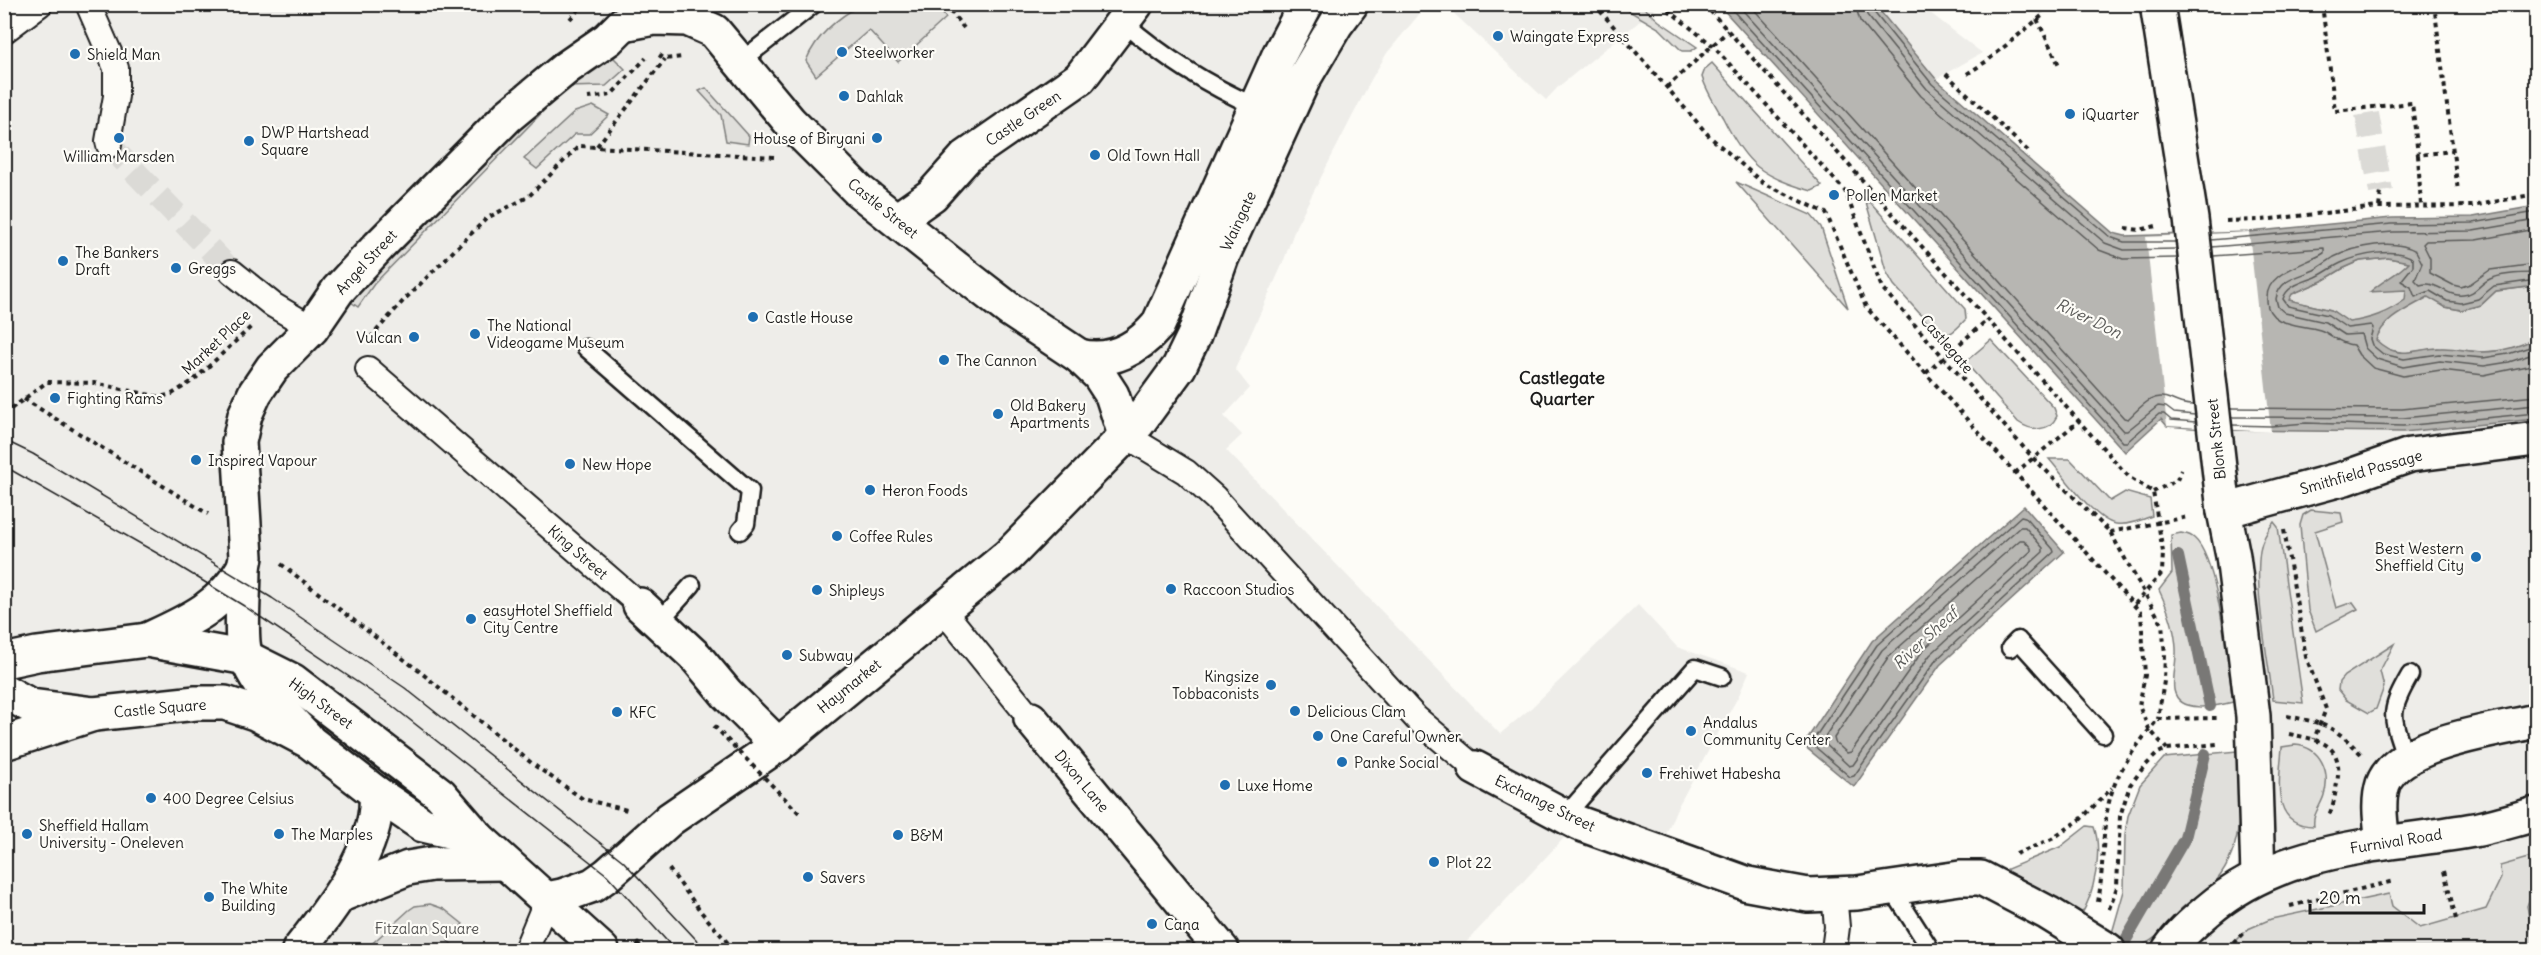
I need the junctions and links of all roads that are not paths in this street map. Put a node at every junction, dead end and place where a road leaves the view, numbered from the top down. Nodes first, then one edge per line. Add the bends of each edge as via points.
1 (39, 4) edge
2 (88, 4) edge
3 (814, 4) edge
4 (1306, 4) edge
5 (1351, 4) edge
6 (2157, 4) edge
7 (1129, 13) edge
8 (626, 14) edge
9 (710, 18) edge
10 (4, 31) edge
11 (740, 62) junction
12 (1257, 107) junction
13 (109, 145) dead end
14 (898, 219) junction
15 (232, 272) tunnel mouth
16 (312, 328) junction
17 (586, 348) dead end
18 (1079, 356) junction
19 (368, 369) dead end
20 (1125, 435) junction
21 (2536, 439) edge
22 (2224, 511) junction
23 (740, 531) dead end
24 (245, 552) junction
25 (692, 585) dead end
26 (943, 610) junction
27 (649, 614) junction
28 (147, 640) junction
29 (2010, 648) dead end
30 (247, 658) junction
31 (4, 661) edge
32 (2410, 675) dead end
33 (1722, 677) dead end
34 (4, 691) edge
35 (94, 714) junction
36 (1030, 719) joint
37 (2536, 721) edge
38 (2103, 734) dead end
39 (310, 742) junction
40 (4, 743) edge
41 (778, 745) junction
42 (2406, 759) junction
43 (1474, 768) joint
44 (376, 793) junction
45 (2536, 814) edge
46 (1565, 816) junction
47 (478, 838) junction
48 (2383, 843) junction
49 (505, 863) junction
50 (2258, 876) junction
51 (1892, 889) junction
52 (1834, 894) junction
53 (341, 896) junction
54 (547, 899) junction
55 (2099, 944) edge
56 (299, 951) edge
57 (526, 951) edge
58 (602, 951) edge
59 (1222, 951) edge
60 (1834, 951) edge
61 (1931, 951) edge
62 (2169, 951) edge

1 - 10 street
2 - 13 street via 118,81
3 - 11 lane
4 - 12 street, Waingate via 1278,55
5 - 20 street, Waingate via 1304,78 1222,257 1179,367
6 - 22 street, Blonk Street via 2206,228
7 - 12 lane via 1143,40 1222,92
7 - 14 street, Castle Green via 1080,78 966,157 932,195
8 - 9 street, Castle Street
8 - 16 street, Angel Street via 608,39 508,116 345,283
9 - 11 street, Castle Street
11 - 14 street, Castle Street via 828,161 858,190
12 - 18 street, Waingate via 1158,325 1121,354 1093,360
14 - 18 street, Castle Street via 1010,310
15 - 16 street via 273,305
16 - 24 street, Angel Street via 272,368 245,415 239,442
17 - 23 lane via 750,491 746,524
18 - 20 street, Castle Street via 1112,395
19 - 27 street, King Street
20 - 26 street, Haymarket via 1015,548
20 - 43 street, Exchange Street via 1186,472 1215,498 1416,718
21 - 22 street, Smithfield Passage via 2410,455 2345,478
22 - 50 street, Blonk Street via 2235,567 2254,742
24 - 28 street via 225,595 211,607
24 - 30 street via 243,643
25 - 27 lane
26 - 36 street, Dixon Lane
26 - 41 street, Haymarket
27 - 41 street, King Street via 696,657
28 - 30 street
28 - 31 street
29 - 38 lane via 2018,640
30 - 39 street, High Street via 273,703
30 - 47 street, High Street via 293,681 323,702 440,794
32 - 42 lane via 2396,699 2393,719
33 - 46 lane via 1695,668
34 - 35 street, Castle Square via 31,706
35 - 39 street, Castle Square via 225,703 255,713
35 - 40 street
36 - 59 street, Dixon Lane
37 - 42 street via 2438,744
39 - 44 street, High Street
41 - 54 street, Haymarket via 670,819 593,885
42 - 48 street via 2393,768 2384,783 2379,810
43 - 46 street, Exchange Street
44 - 47 street, High Street via 423,825
44 - 53 street via 378,809 374,823
45 - 48 street, Furnival Road via 2476,829
46 - 52 street, Exchange Street via 1748,884 1808,895
47 - 49 street, High Street
48 - 50 street, Furnival Road via 2330,851
49 - 53 street via 408,867
49 - 54 street, High Street
50 - 62 street via 2218,901 2180,934
51 - 52 street, Exchange Street
51 - 55 street, Exchange Street via 1981,878
51 - 61 lane
52 - 60 street
53 - 56 street
54 - 57 street
54 - 58 street, High Street

